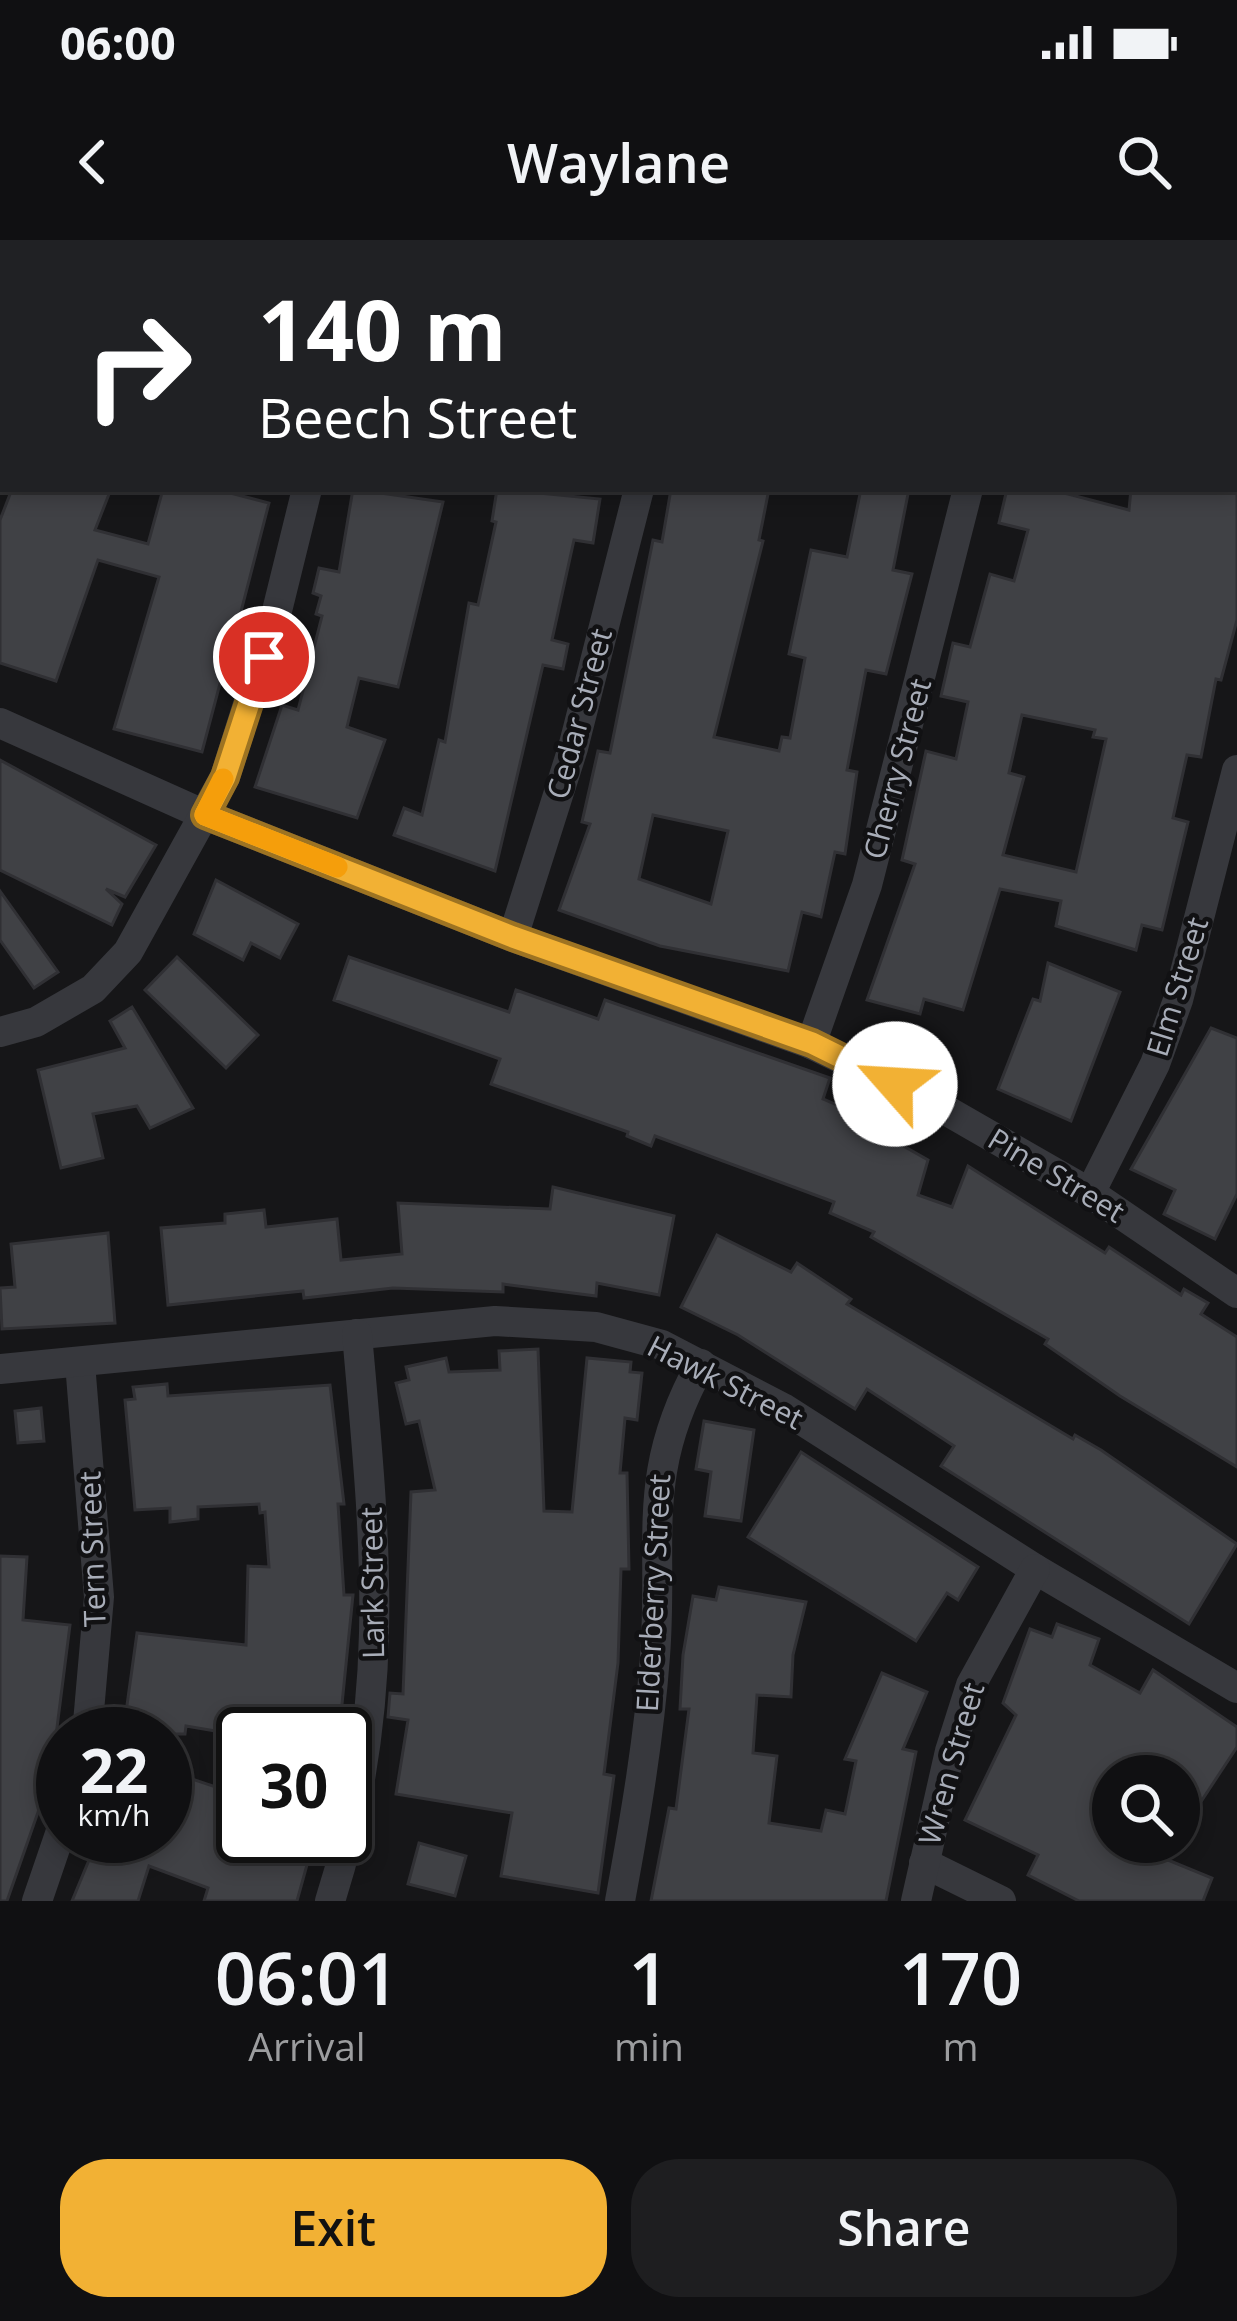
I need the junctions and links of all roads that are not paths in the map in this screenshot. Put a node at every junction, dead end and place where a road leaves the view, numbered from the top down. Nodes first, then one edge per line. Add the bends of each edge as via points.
1 (306, 492) edge
2 (638, 492) edge
3 (967, 492) edge
4 (0, 723) edge
5 (1237, 770) edge
6 (205, 815) junction
7 (513, 937) junction
8 (0, 1032) edge
9 (812, 1043) junction
10 (1090, 1193) junction
11 (1237, 1293) edge
12 (357, 1334) junction
13 (80, 1363) junction
14 (701, 1364) junction
15 (0, 1369) edge
16 (1035, 1569) junction
17 (1237, 1688) edge
18 (89, 1707) edge
19 (50, 1863) edge
20 (924, 1863) junction
21 (37, 1901) edge
22 (330, 1901) edge
23 (620, 1901) edge
24 (916, 1901) edge
25 (1001, 1901) edge

1 - 6 street via 240,733
2 - 7 street, Cedar Street via 573,748
3 - 9 street, Cherry Street via 867,885
4 - 6 street, Pine Street
5 - 10 street, Elm Street via 1178,1000
6 - 7 street, Pine Street
6 - 8 street via 109,976 55,1013
7 - 9 street, Pine Street
9 - 10 street, Pine Street
10 - 11 street, Pine Street
12 - 13 street, Hawk Street
12 - 14 street, Hawk Street via 541,1321 596,1327
12 - 22 street, Lark Street via 378,1635 357,1800
13 - 15 street, Hawk Street
13 - 18 street, Tern Street via 99,1597
14 - 16 street, Hawk Street
14 - 23 street, Elderberry Street via 675,1410 657,1482 656,1652
16 - 17 street, Hawk Street
16 - 20 street, Wren Street via 971,1685
19 - 21 street
20 - 24 street, Wren Street
20 - 25 street

